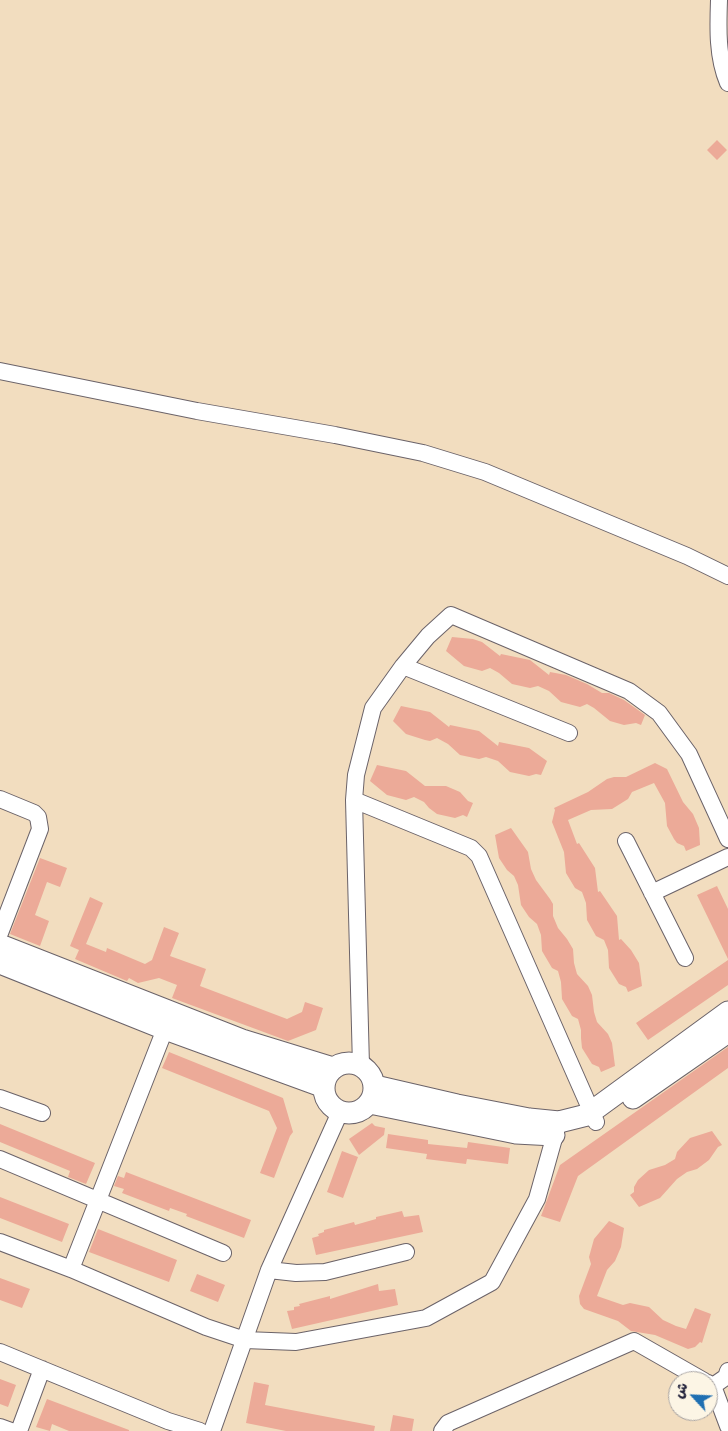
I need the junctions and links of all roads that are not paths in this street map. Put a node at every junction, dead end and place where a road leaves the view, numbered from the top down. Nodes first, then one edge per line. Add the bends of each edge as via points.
1 (719, 0) edge
2 (728, 83) edge
3 (0, 371) edge
4 (728, 576) edge
5 (403, 666) junction
6 (569, 733) dead end
7 (0, 799) edge
8 (354, 800) junction
9 (728, 839) edge
10 (626, 841) dead end
11 (728, 857) edge
12 (652, 893) junction
13 (0, 933) edge
14 (0, 945) edge
15 (685, 958) dead end
16 (0, 962) edge
17 (728, 1012) edge
18 (165, 1029) junction
19 (728, 1032) edge
20 (361, 1066) junction
21 (329, 1077) junction
22 (372, 1094) junction
23 (0, 1098) edge
24 (340, 1112) junction
25 (42, 1113) dead end
26 (594, 1116) junction
27 (557, 1128) junction
28 (0, 1159) edge
29 (98, 1200) junction
30 (0, 1242) edge
31 (406, 1252) dead end
32 (223, 1253) dead end
33 (71, 1269) junction
34 (269, 1270) junction
35 (244, 1340) junction
36 (0, 1352) edge
37 (42, 1369) junction
38 (687, 1371) edge
39 (728, 1371) edge
40 (718, 1380) edge
41 (718, 1404) edge
42 (728, 1426) edge
43 (0, 1427) edge
44 (11, 1431) edge
45 (19, 1431) edge
46 (200, 1431) edge
47 (212, 1431) edge
48 (442, 1431) edge

1 - 2 street via 718,44
3 - 4 street via 423,453 485,472
5 - 6 street
5 - 8 street via 373,708 356,775
5 - 9 street via 451,615 629,691 659,712 689,754
7 - 13 street via 34,813 40,830
8 - 20 street
8 - 26 street via 472,848 480,856
10 - 12 street
11 - 12 street
12 - 15 street
14 - 21 main road
16 - 18 main road
17 - 26 main road
18 - 21 main road
18 - 29 street
19 - 26 main road via 621,1106
20 - 21 main road via 347,1062
20 - 22 main road via 371,1074
21 - 24 main road via 326,1099
22 - 24 main road via 359,1111
22 - 27 main road via 516,1133
23 - 25 street
24 - 34 street
26 - 27 main road via 587,1115
27 - 35 street via 537,1199 492,1282 426,1318 296,1342
28 - 29 street
29 - 32 street
29 - 33 street
30 - 33 street
31 - 34 street via 324,1272
33 - 35 street
34 - 35 street
35 - 47 street
36 - 37 street
37 - 45 street
37 - 46 street
38 - 48 street via 634,1341 448,1423
39 - 40 street via 726,1377
41 - 42 street
43 - 44 street

